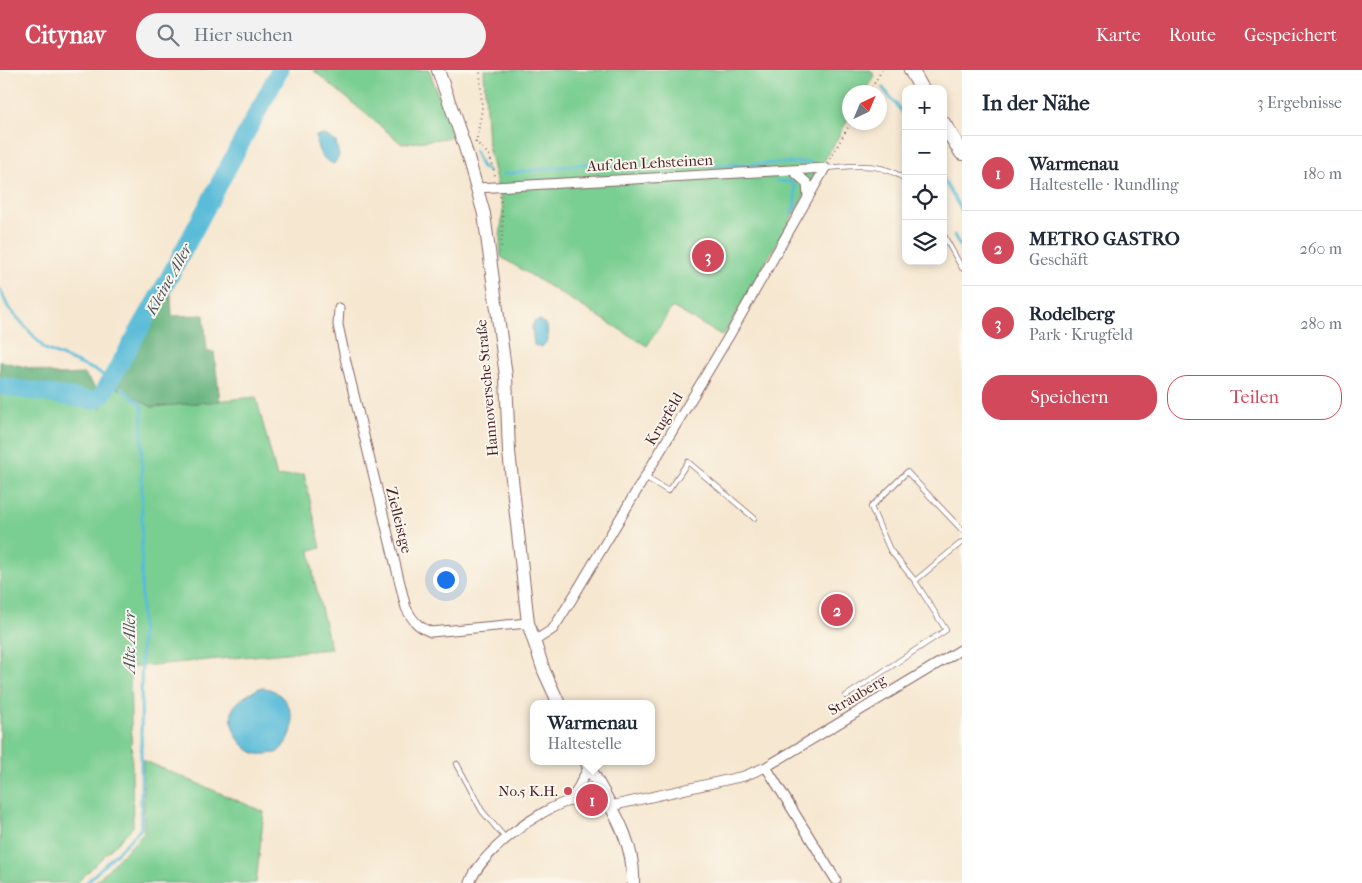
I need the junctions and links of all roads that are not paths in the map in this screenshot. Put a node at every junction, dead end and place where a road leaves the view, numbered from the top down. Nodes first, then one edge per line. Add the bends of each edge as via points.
1 (438, 70) edge
2 (911, 70) edge
3 (920, 85) edge
4 (947, 129) edge
5 (962, 153) edge
6 (825, 168) junction
7 (792, 170) junction
8 (902, 178) edge
9 (478, 188) junction
10 (807, 200) junction
11 (947, 241) edge
12 (962, 268) edge
13 (339, 308) dead end
14 (645, 476) junction
15 (754, 518) dead end
16 (962, 530) edge
17 (962, 542) edge
18 (916, 581) junction
19 (528, 623) junction
20 (533, 642) junction
21 (962, 649) edge
22 (846, 696) dead end
23 (557, 700) edge
24 (457, 764) dead end
25 (587, 765) edge
26 (588, 765) edge
27 (766, 766) junction
28 (572, 800) junction
29 (611, 806) junction
30 (506, 839) junction
31 (836, 880) dead end
32 (470, 883) edge
33 (633, 883) edge

1 - 9 street, Hannoversche Straße via 470,145
2 - 3 main road
4 - 5 main road
6 - 7 street, Auf den Lehsteinen
6 - 8 lane via 870,164
6 - 10 street, Krugfeld
7 - 9 street, Auf den Lehsteinen
7 - 10 street via 807,183
9 - 19 street, Hannoversche Straße via 506,376 504,389 511,471
10 - 14 street, Krugfeld
11 - 12 lane
13 - 19 street, Zielleistge via 338,325 346,362 406,608 412,620 431,632
14 - 15 lane via 668,491 688,462
14 - 20 street, Krugfeld via 553,629
16 - 18 lane via 907,472 871,507 890,550
17 - 18 lane
18 - 22 lane via 946,630
19 - 20 street, Hannoversche Straße
20 - 23 street, Hannoversche Straße
21 - 27 street, Strauberg
24 - 30 lane via 482,811
25 - 28 street
26 - 29 street
27 - 29 street, Strauberg via 744,776
27 - 31 street
28 - 29 street via 592,800
28 - 30 street via 545,812
29 - 33 street via 630,847
30 - 32 street via 479,868

